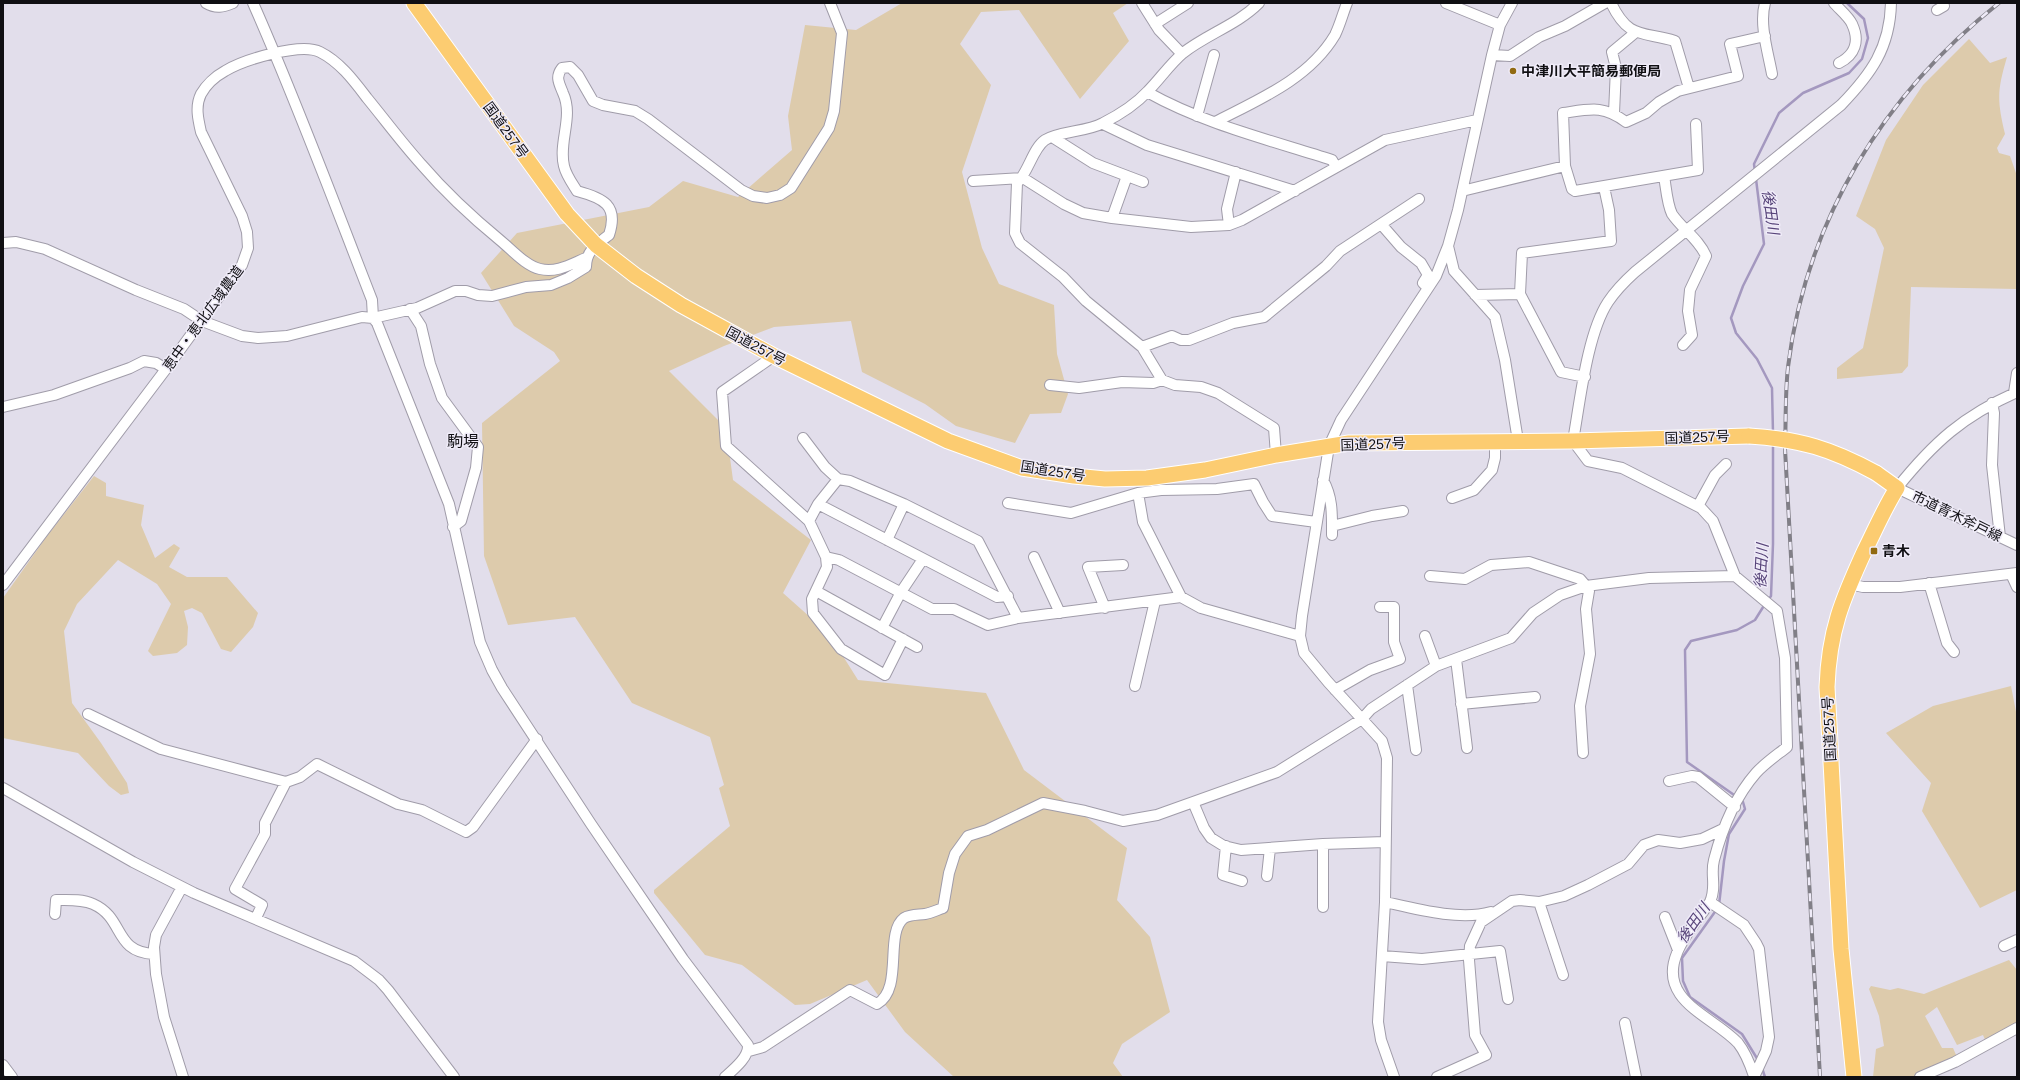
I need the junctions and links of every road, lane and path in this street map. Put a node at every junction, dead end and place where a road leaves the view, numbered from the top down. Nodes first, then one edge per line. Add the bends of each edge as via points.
1 (206, 3) edge
2 (233, 3) edge
3 (253, 3) edge
4 (414, 3) edge
5 (830, 3) edge
6 (1142, 3) edge
7 (1188, 3) edge
8 (1259, 3) edge
9 (1347, 3) edge
10 (1446, 3) edge
11 (1512, 3) edge
12 (1604, 3) edge
13 (1611, 3) edge
14 (1765, 3) edge
15 (1834, 3) edge
16 (1891, 3) edge
17 (1155, 24) junction
18 (1500, 25) junction
19 (1636, 32) junction
20 (1765, 36) junction
21 (275, 54) junction
22 (1182, 54) junction
23 (1214, 55) dead end
24 (1492, 55) junction
25 (1839, 63) dead end
26 (1772, 74) dead end
27 (1689, 88) junction
28 (1147, 92) junction
29 (1614, 113) junction
30 (1197, 116) junction
31 (1477, 120) junction
32 (1215, 122) junction
33 (1103, 124) junction
34 (1696, 124) dead end
35 (1052, 137) junction
36 (1566, 166) junction
37 (1336, 167) junction
38 (1236, 172) junction
39 (1127, 176) junction
40 (1664, 176) junction
41 (1023, 178) junction
42 (973, 180) dead end
43 (1143, 182) dead end
44 (1604, 187) junction
45 (1295, 191) junction
46 (1462, 191) junction
47 (1419, 199) dead end
48 (1112, 218) junction
49 (1381, 224) junction
50 (1229, 225) junction
51 (1686, 231) junction
52 (3, 243) edge
53 (596, 245) junction
54 (1448, 246) junction
55 (586, 258) junction
56 (1428, 288) junction
57 (1520, 294) junction
58 (1475, 295) junction
59 (410, 309) junction
60 (373, 318) junction
61 (202, 322) junction
62 (1683, 345) dead end
63 (1142, 347) junction
64 (774, 356) junction
65 (166, 369) junction
66 (2017, 373) edge
67 (1585, 377) junction
68 (1162, 380) junction
69 (1050, 385) dead end
70 (2015, 392) edge
71 (1992, 403) junction
72 (3, 407) edge
73 (803, 438) dead end
74 (1518, 441) junction
75 (1573, 441) junction
76 (1495, 442) junction
77 (1329, 446) junction
78 (1276, 455) junction
79 (1726, 464) dead end
80 (838, 479) junction
81 (1323, 480) junction
82 (1897, 488) junction
83 (1138, 493) junction
84 (1452, 498) dead end
85 (1008, 503) dead end
86 (818, 504) junction
87 (904, 504) junction
88 (1698, 506) junction
89 (1403, 511) dead end
90 (809, 520) junction
91 (1316, 522) junction
92 (454, 527) junction
93 (2000, 538) junction
94 (887, 540) junction
95 (2017, 545) edge
96 (826, 557) junction
97 (1034, 557) dead end
98 (923, 559) junction
99 (1123, 565) dead end
100 (2014, 574) edge
101 (1430, 576) dead end
102 (1735, 576) junction
103 (1929, 583) junction
104 (1849, 584) junction
105 (3, 585) edge
106 (1586, 586) junction
107 (2017, 587) edge
108 (816, 591) junction
109 (901, 592) junction
110 (1008, 596) junction
111 (1181, 597) junction
112 (1155, 601) junction
113 (1380, 607) dead end
114 (1105, 608) junction
115 (1060, 613) junction
116 (1018, 618) junction
117 (882, 628) junction
118 (1300, 636) junction
119 (1425, 636) dead end
120 (903, 639) junction
121 (917, 647) dead end
122 (1954, 652) dead end
123 (1456, 659) junction
124 (1436, 666) junction
125 (1407, 685) junction
126 (1135, 686) dead end
127 (1335, 690) junction
128 (1535, 697) dead end
129 (1461, 704) junction
130 (88, 714) dead end
131 (1362, 719) junction
132 (537, 739) junction
133 (1467, 748) dead end
134 (1416, 750) dead end
135 (1583, 753) dead end
136 (1669, 781) dead end
137 (286, 782) junction
138 (3, 788) edge
139 (1193, 802) junction
140 (1736, 805) junction
141 (1723, 829) junction
142 (1386, 842) junction
143 (1323, 844) junction
144 (1226, 846) junction
145 (1270, 848) junction
146 (1267, 876) dead end
147 (1242, 881) dead end
148 (182, 887) junction
149 (1385, 902) junction
150 (1539, 902) junction
151 (1714, 905) junction
152 (1323, 907) dead end
153 (1495, 911) junction
154 (54, 914) dead end
155 (1665, 917) dead end
156 (256, 918) junction
157 (2017, 940) edge
158 (2004, 946) dead end
159 (1678, 950) junction
160 (154, 954) junction
161 (1469, 954) junction
162 (1382, 956) junction
163 (1563, 975) dead end
164 (1508, 999) dead end
165 (1625, 1023) dead end
166 (2017, 1028) edge
167 (749, 1051) junction
168 (3, 1065) edge
169 (1755, 1075) edge
170 (12, 1077) edge
171 (184, 1077) edge
172 (454, 1077) edge
173 (725, 1077) edge
174 (1394, 1077) edge
175 (1437, 1077) edge
176 (1636, 1077) edge
177 (1854, 1077) edge
178 (1920, 1077) edge

1 - 2 street via 211,7 221,8
3 - 21 street
4 - 53 highway, 国道257号 via 567,214
5 - 53 street via 842,33 834,111 829,128 791,188 780,195 767,198 753,196 741,190 648,119 635,112 603,105 593,100 578,75 570,67 562,68 558,73 558,80 568,110 563,166 577,191 603,201 610,208 613,218 609,236
6 - 17 street
7 - 17 street
8 - 22 street via 1247,15
9 - 32 street via 1335,34 1304,70 1285,85
10 - 18 street
11 - 18 street
12 - 24 street via 1565,26 1538,37 1510,56
13 - 19 street via 1618,18
14 - 20 street
15 - 25 street via 1852,24 1856,38 1854,52
16 - 51 street via 1889,32 1881,54 1869,74 1841,105
17 - 22 street
18 - 24 street
19 - 27 street via 1675,41
19 - 29 street via 1612,52 1616,68
20 - 26 street
20 - 27 street via 1730,44 1738,76
21 - 55 street, 恵中・恵北広域農道 via 308,48 320,51 332,60 346,72 421,165 448,194 523,259 539,269 554,270
21 - 60 street via 372,300
21 - 61 street, 恵中・恵北広域農道 via 225,71 211,81 201,94 197,106 201,132 242,216 248,248 242,265
22 - 28 street
23 - 30 street
24 - 31 street
27 - 29 street via 1626,122
28 - 30 street
28 - 33 street
29 - 36 street via 1588,109 1564,113
30 - 32 street
31 - 37 street via 1385,140
31 - 46 street
32 - 37 street via 1332,160
33 - 35 street
33 - 38 street via 1147,145
34 - 40 street via 1698,170
35 - 39 street via 1093,163
35 - 41 street via 1043,141 1026,168
36 - 44 street via 1575,192
36 - 46 street
37 - 45 street
38 - 45 street
38 - 50 street via 1227,209
39 - 43 street
39 - 48 street
40 - 44 street
40 - 51 street via 1671,212
41 - 42 street
41 - 48 street via 1083,213
41 - 63 street via 1017,183 1014,233 1020,243 1062,277 1086,302
44 - 57 street via 1609,210 1611,241 1522,253
45 - 50 street
46 - 54 street
47 - 49 street
48 - 50 street via 1191,227
49 - 56 street via 1401,247 1426,269 1428,275 1423,283
49 - 63 street via 1340,251 1326,266 1264,317 1233,323 1189,340 1172,336
51 - 62 street via 1702,246 1706,256 1690,290 1688,311 1692,335
51 - 67 street via 1635,272 1608,303 1592,341
52 - 61 street via 16,242 46,249 184,309
53 - 55 street
53 - 64 highway, 国道257号 via 636,276 681,305
54 - 56 street via 1436,276
54 - 58 street via 1454,271
55 - 59 street via 586,267 568,278 551,284 526,287 492,296 455,291
56 - 77 street via 1341,420
57 - 58 street
57 - 67 street via 1561,372
58 - 74 street via 1495,317
59 - 60 street
59 - 92 street via 421,326 442,398 478,447 476,468 461,521
60 - 61 street via 362,317 272,338 242,336
60 - 92 street via 378,323 449,504
61 - 65 street, 恵中・恵北広域農道
63 - 68 street
64 - 78 highway, 国道257号 via 948,441 1022,468 1105,479 1147,478 1205,470
64 - 90 street via 722,392 726,446
65 - 72 street via 144,361 54,395
65 - 105 street, 恵中・恵北広域農道
66 - 70 street
67 - 75 street
68 - 69 street via 1154,383 1122,382 1080,388
68 - 78 street via 1175,385 1201,387 1218,393 1274,428
70 - 71 street
71 - 82 street via 1956,426 1936,443
71 - 93 street via 1992,465
73 - 80 street via 825,467
74 - 75 highway, 国道257号
74 - 76 highway, 国道257号
75 - 82 highway, 国道257号, bridge via 1749,436 1783,439 1827,449 1851,459
75 - 88 street via 1588,461 1622,468
76 - 77 highway, 国道257号 via 1348,443
76 - 84 street via 1492,470 1474,490
77 - 78 highway, 国道257号
77 - 81 street
79 - 88 street via 1716,475
80 - 86 street
80 - 87 street via 850,481
81 - 89 street via 1330,491 1332,531 1372,516
81 - 91 street
82 - 93 street, 市道青木斧戸線
82 - 104 highway, 国道257号 via 1882,511
83 - 85 street via 1071,513
83 - 91 street via 1217,489 1254,484 1272,516
83 - 111 street via 1143,522
86 - 90 street
86 - 94 street
87 - 94 street
87 - 110 street via 978,542
88 - 102 street via 1713,521
90 - 96 street
91 - 118 street
92 - 132 street via 485,657 502,688
93 - 95 street, 市道青木斧戸線
94 - 98 street
96 - 108 street via 827,567
96 - 109 street via 839,560
97 - 115 street
98 - 109 street
98 - 110 street via 997,597
99 - 114 street via 1088,567
100 - 103 street
100 - 107 street
101 - 106 street via 1465,579 1491,565 1529,562 1580,579
102 - 106 street via 1649,578
102 - 140 street via 1777,611 1785,658 1787,747 1757,772 1741,793
103 - 104 street via 1863,588
103 - 122 street via 1948,643
104 - 177 highway, 国道257号 via 1832,636 1827,687 1841,949
106 - 123 street via 1560,595 1534,612 1511,638
106 - 135 street via 1589,592 1586,609 1590,654 1580,706
108 - 117 street
108 - 120 street via 812,598 813,613 841,649 885,676
109 - 116 street via 932,609 954,609 988,625
109 - 117 street
110 - 116 street
111 - 112 street
111 - 118 street via 1201,608
112 - 114 street
112 - 126 street
113 - 127 street via 1394,607 1394,642 1400,658 1370,670
114 - 115 street
115 - 116 street
117 - 120 street
118 - 127 street via 1304,653
119 - 124 street
120 - 121 street
123 - 124 street
123 - 129 street
124 - 125 street
125 - 131 street via 1371,709
125 - 134 street
127 - 131 street
128 - 129 street
129 - 133 street
130 - 137 street via 160,749
131 - 139 street via 1277,772
131 - 142 street via 1385,747
132 - 137 street via 473,827 466,832 422,810 398,804 317,764 300,777
132 - 167 street via 683,959 746,1040
136 - 140 street via 1692,776 1698,778
137 - 156 street via 265,824 265,834 235,889 262,905
138 - 148 street
139 - 144 street via 1211,838
139 - 167 street via 1157,815 1123,822 1043,803 987,830 968,836 955,854 943,908 904,918 899,926 890,987 883,1000 877,1004 850,990 763,1047
140 - 141 street
141 - 150 street via 1702,839 1680,843 1658,840 1644,845 1628,864 1608,875 1564,896
141 - 151 street via 1713,862
142 - 143 street
142 - 149 street
143 - 145 street
143 - 152 street
144 - 145 street via 1241,850
144 - 147 street via 1223,875
145 - 146 street
148 - 156 street
148 - 160 street via 156,935
149 - 153 street via 1427,911 1466,915 1481,915
149 - 162 street
150 - 153 street via 1520,900
150 - 163 street
151 - 159 street
151 - 169 street via 1744,925 1759,950 1769,1037
153 - 161 street via 1481,922
154 - 160 street via 56,900 92,903 113,920 134,950
155 - 159 street
156 - 172 street via 354,960 373,975 388,990
157 - 158 street
159 - 169 street via 1673,973 1675,985 1681,996 1689,1006 1737,1042 1746,1053
160 - 171 street via 164,1017
161 - 162 street via 1422,960
161 - 164 street via 1500,951
161 - 175 street via 1475,1035 1486,1055
162 - 174 street via 1378,1022 1381,1040
165 - 176 street
166 - 178 street via 1955,1062
167 - 173 street
168 - 170 street

